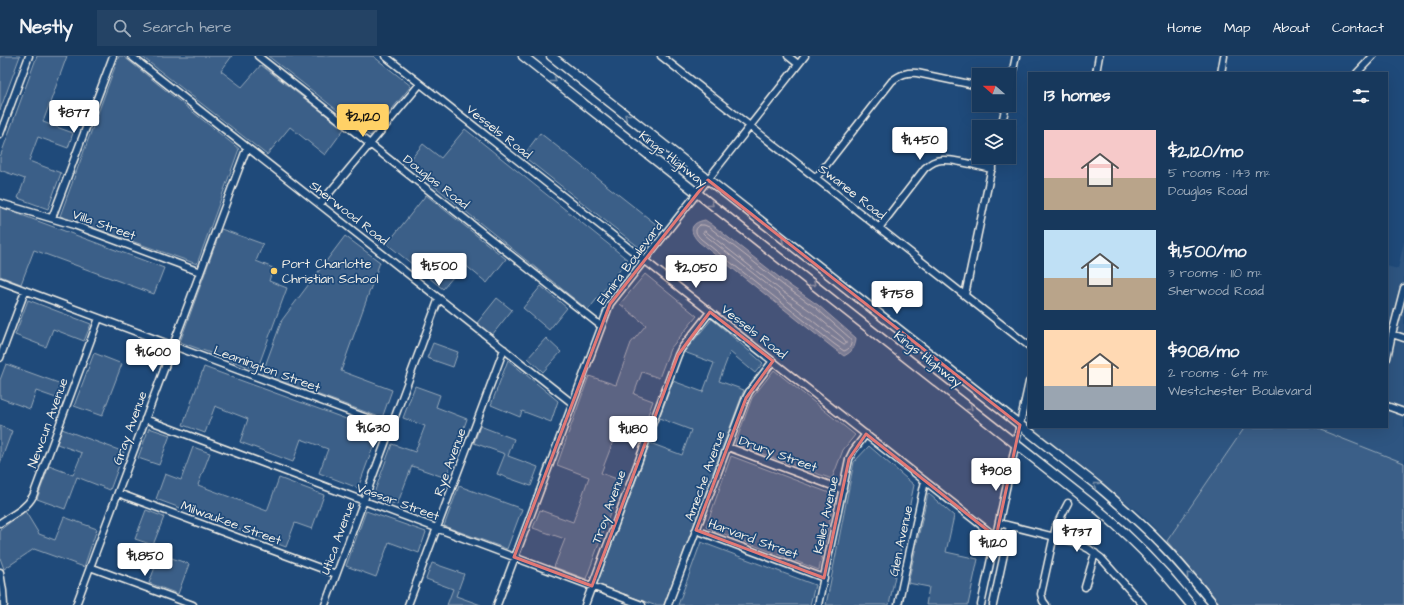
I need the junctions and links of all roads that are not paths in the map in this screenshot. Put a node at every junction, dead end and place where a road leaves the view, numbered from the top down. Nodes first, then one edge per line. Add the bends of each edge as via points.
1 (29, 56) edge
2 (113, 56) edge
3 (131, 56) edge
4 (258, 56) edge
5 (385, 56) edge
6 (523, 56) edge
7 (551, 56) edge
8 (661, 56) edge
9 (788, 56) edge
10 (805, 56) edge
11 (1016, 56) edge
12 (1099, 56) edge
13 (1224, 56) edge
14 (1373, 56) edge
15 (798, 64) junction
16 (1014, 68) edge
17 (1096, 72) edge
18 (1221, 72) edge
19 (1358, 72) edge
20 (420, 84) junction
21 (972, 85) edge
22 (2, 121) edge
23 (750, 126) junction
24 (0, 134) edge
25 (370, 144) junction
26 (247, 147) junction
27 (993, 164) edge
28 (992, 169) junction
29 (816, 178) junction
30 (708, 180) junction
31 (697, 193) junction
32 (0, 203) edge
33 (320, 204) junction
34 (52, 218) junction
35 (878, 228) junction
36 (644, 260) junction
37 (200, 272) junction
38 (0, 281) edge
39 (1404, 288) edge
40 (25, 291) junction
41 (965, 295) junction
42 (439, 298) junction
43 (710, 312) junction
44 (99, 318) junction
45 (601, 326) junction
46 (1392, 334) junction
47 (1404, 338) edge
48 (1028, 345) edge
49 (173, 346) junction
50 (504, 349) junction
51 (1388, 353) edge
52 (0, 358) edge
53 (773, 361) junction
54 (1028, 387) edge
55 (572, 403) junction
56 (1388, 406) edge
57 (1404, 412) edge
58 (145, 419) junction
59 (1020, 425) junction
60 (391, 427) junction
61 (866, 434) junction
62 (1016, 444) junction
63 (728, 447) junction
64 (925, 481) junction
65 (843, 490) junction
66 (118, 493) junction
67 (363, 501) junction
68 (1068, 503) dead end
69 (0, 523) edge
70 (999, 523) junction
71 (1010, 526) junction
72 (437, 528) junction
73 (696, 530) junction
74 (996, 537) junction
75 (1053, 537) junction
76 (1096, 553) junction
77 (514, 557) junction
78 (90, 566) junction
79 (0, 572) edge
80 (336, 574) junction
81 (824, 578) junction
82 (592, 586) junction
83 (1085, 587) dead end
84 (4, 605) edge
85 (76, 605) edge
86 (193, 605) edge
87 (325, 605) edge
88 (408, 605) edge
89 (496, 605) edge
90 (585, 605) edge
91 (642, 605) edge
92 (668, 605) edge
93 (818, 605) edge
94 (898, 605) edge
95 (981, 605) edge
96 (993, 605) edge
97 (1046, 605) edge
98 (1143, 605) edge
99 (1191, 605) edge
100 (1214, 605) edge

1 - 22 street
2 - 34 street
3 - 26 street, Sherwood Road
4 - 25 street, Douglas Road
5 - 20 street, Vessels Road
6 -> 31 main road, Kings Highway
30 -> 7 main road, Kings Highway
8 - 23 street, Swanee Road
9 - 15 street
10 - 15 street, Elmira Boulevard
11 - 16 street
12 - 17 street
13 - 18 street
14 - 19 street
15 - 23 street, Elmira Boulevard
20 - 25 street
20 - 36 street, Vessels Road
21 - 29 street via 917,73 908,72 900,75 892,81
22 - 24 street
23 - 29 street, Swanee Road
23 - 30 street, Elmira Boulevard
25 - 33 street
25 - 45 street, Douglas Road
26 - 33 street, Sherwood Road
26 - 37 street, Gray Avenue
27 - 28 street
28 - 35 street via 950,160 932,163 925,168
28 - 41 street
29 - 35 street, Swanee Road
30 - 31 street, Elmira Boulevard
59 -> 30 main road, Kings Highway
31 - 36 street, Elmira Boulevard
31 -> 62 main road, Kings Highway
32 - 34 street, Villa Street
33 - 42 street, Sherwood Road
34 - 37 street, Villa Street
35 - 41 street, Swanee Road
36 - 43 street, Vessels Road
36 - 45 street, Elmira Boulevard via 610,304
37 - 49 street, Gray Avenue
38 - 40 street, Leamington Street
39 - 46 street
40 - 44 street, Leamington Street
40 - 52 street
41 - 48 street, Swanee Road
42 - 50 street, Sherwood Road
42 - 60 street, Utica Avenue
43 - 53 street, Vessels Road
43 - 82 street, Troy Avenue via 678,355
44 - 49 street, Leamington Street
44 - 69 street, Newcun Avenue via 33,496 22,508
45 - 55 street, Elmira Boulevard
46 - 47 street
46 - 51 street
49 - 58 street, Gray Avenue
49 - 60 street, Leamington Street
50 - 55 street, Sherwood Road
50 - 72 street, Rye Avenue
53 - 61 street, Vessels Road
53 - 63 street, Ameche Avenue via 749,392
54 - 59 street
55 - 77 street, Elmira Boulevard
56 - 57 street
58 - 66 street, Gray Avenue
58 - 67 street, Vassar Street
59 - 62 street
100 -> 59 main road, Kings Highway via 1177,560 1142,525 1099,487
60 - 67 street, Utica Avenue
61 - 64 street, Vessels Road
61 - 65 street, Kellet Avenue via 849,460
62 - 70 street
62 - 99 main road, Kings Highway via 1135,541 1171,579
63 - 65 street, Drury Street
63 - 73 street, Ameche Avenue
64 - 74 street, Vessels Road
64 - 94 street, Glen Avenue
65 - 81 street, Kellet Avenue
66 - 78 street, Gray Avenue
66 - 80 street, Milwaukee Street
67 - 72 street, Vassar Street
67 - 80 street, Utica Avenue
68 - 75 street
70 - 71 street
70 - 74 street
71 - 75 street
71 - 96 street
72 - 77 street, Vassar Street
72 - 88 street, Rye Avenue
73 - 81 street, Harvard Street
73 - 92 street, Ameche Avenue
74 - 95 street
75 - 76 street via 1075,542
75 - 97 street via 1041,594
76 - 83 street
76 - 98 street
77 - 82 street, Vassar Street
77 - 89 street, Elmira Boulevard
78 - 85 street, Gray Avenue
78 - 86 street
79 - 84 street
80 - 87 street, Utica Avenue
81 - 93 street, Kellet Avenue
82 - 90 street, Troy Avenue
82 - 91 street, Vassar Street

